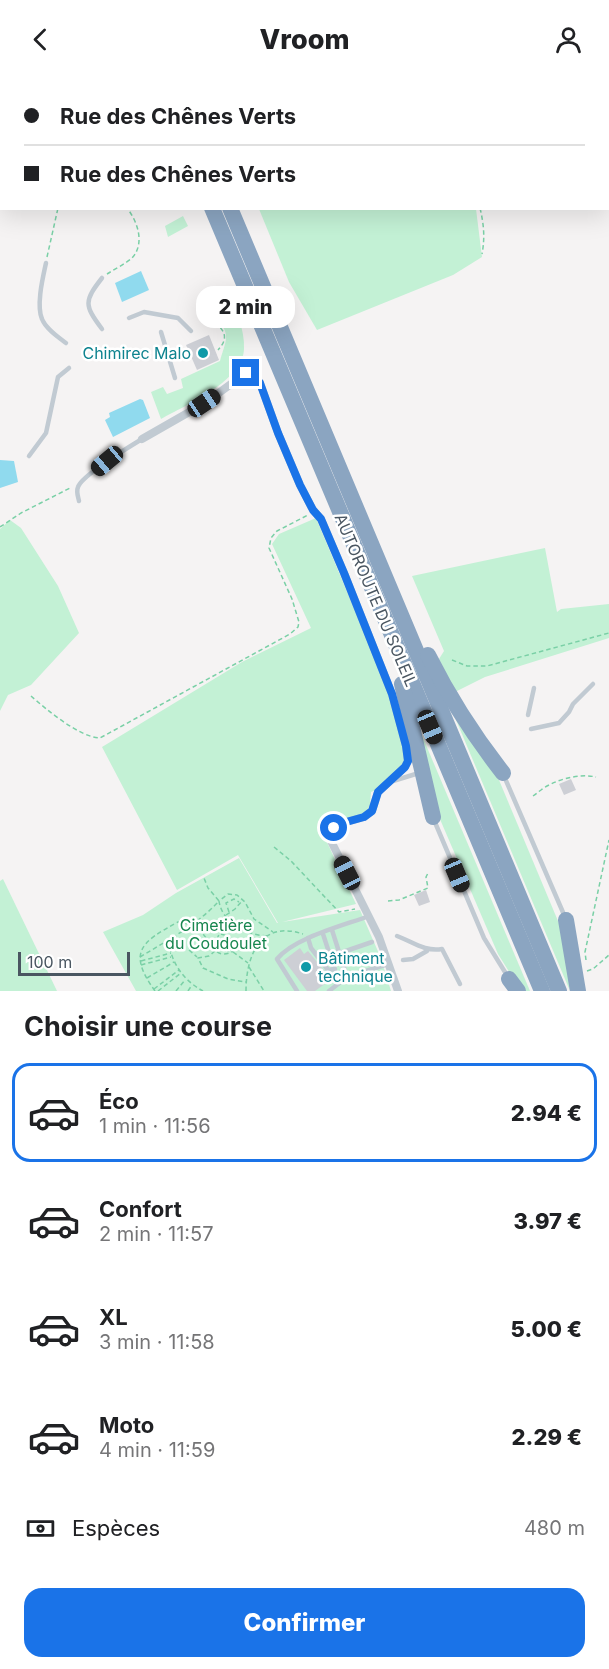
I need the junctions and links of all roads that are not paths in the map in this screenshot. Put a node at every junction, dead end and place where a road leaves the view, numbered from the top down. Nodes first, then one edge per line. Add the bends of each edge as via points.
1 (213, 210) edge
2 (231, 210) edge
3 (46, 263) road end
4 (102, 278) road end
5 (129, 318) dead end
6 (102, 329) dead end
7 (191, 331) dead end
8 (161, 332) dead end
9 (66, 343) dead end
10 (69, 368) dead end
11 (175, 378) dead end
12 (142, 439) joint
13 (29, 456) dead end
14 (80, 501) dead end
15 (382, 592) junction
16 (593, 684) dead end
17 (534, 688) dead end
18 (528, 715) dead end
19 (531, 729) dead end
20 (424, 772) junction
21 (503, 773) joint
22 (393, 781) junction
23 (433, 817) joint
24 (369, 916) junction
25 (566, 920) joint
26 (332, 930) junction
27 (322, 934) junction
28 (397, 936) dead end
29 (308, 939) junction
30 (372, 942) dead end
31 (427, 951) junction
32 (340, 953) junction
33 (403, 960) dead end
34 (388, 964) junction
35 (335, 969) junction
36 (347, 977) junction
37 (339, 983) junction
38 (460, 984) dead end
39 (513, 985) edge
40 (297, 991) edge
41 (329, 991) edge
42 (398, 991) edge
43 (542, 991) edge
44 (559, 991) edge
45 (578, 991) edge

1 - 15 highway, AUTOROUTE DU SOLEIL
2 - 15 highway, AUTOROUTE DU SOLEIL
3 - 9 lane via 40,291 42,319
4 - 6 lane via 89,295 88,308
5 - 7 lane via 144,312 178,318
8 - 11 lane
10 - 13 lane via 58,377 46,433
12 - 14 lane via 79,484 76,490
12 - 22 street via 246,373 260,383 278,433 340,562 392,694 408,761
15 - 20 highway via 390,651 405,693
15 - 21 highway via 415,629 453,701
15 - 43 highway, AUTOROUTE DU SOLEIL
15 - 44 highway, AUTOROUTE DU SOLEIL
16 - 19 lane via 559,723
17 - 18 lane
20 - 22 lane
20 - 23 highway
21 - 25 lane
22 - 24 street via 378,792 372,811 339,824 330,834
23 - 39 lane via 484,938
24 - 26 lane
24 - 34 street
25 - 45 highway
26 - 27 lane
26 - 32 lane
27 - 29 lane
27 - 35 lane
28 - 31 lane via 416,942
29 - 35 lane via 328,970
29 - 40 lane via 277,959
30 - 32 lane
31 - 33 lane
31 - 38 lane via 442,950
32 - 36 lane
34 - 36 lane
34 - 42 street
35 - 37 lane
36 - 37 lane
37 - 41 lane

